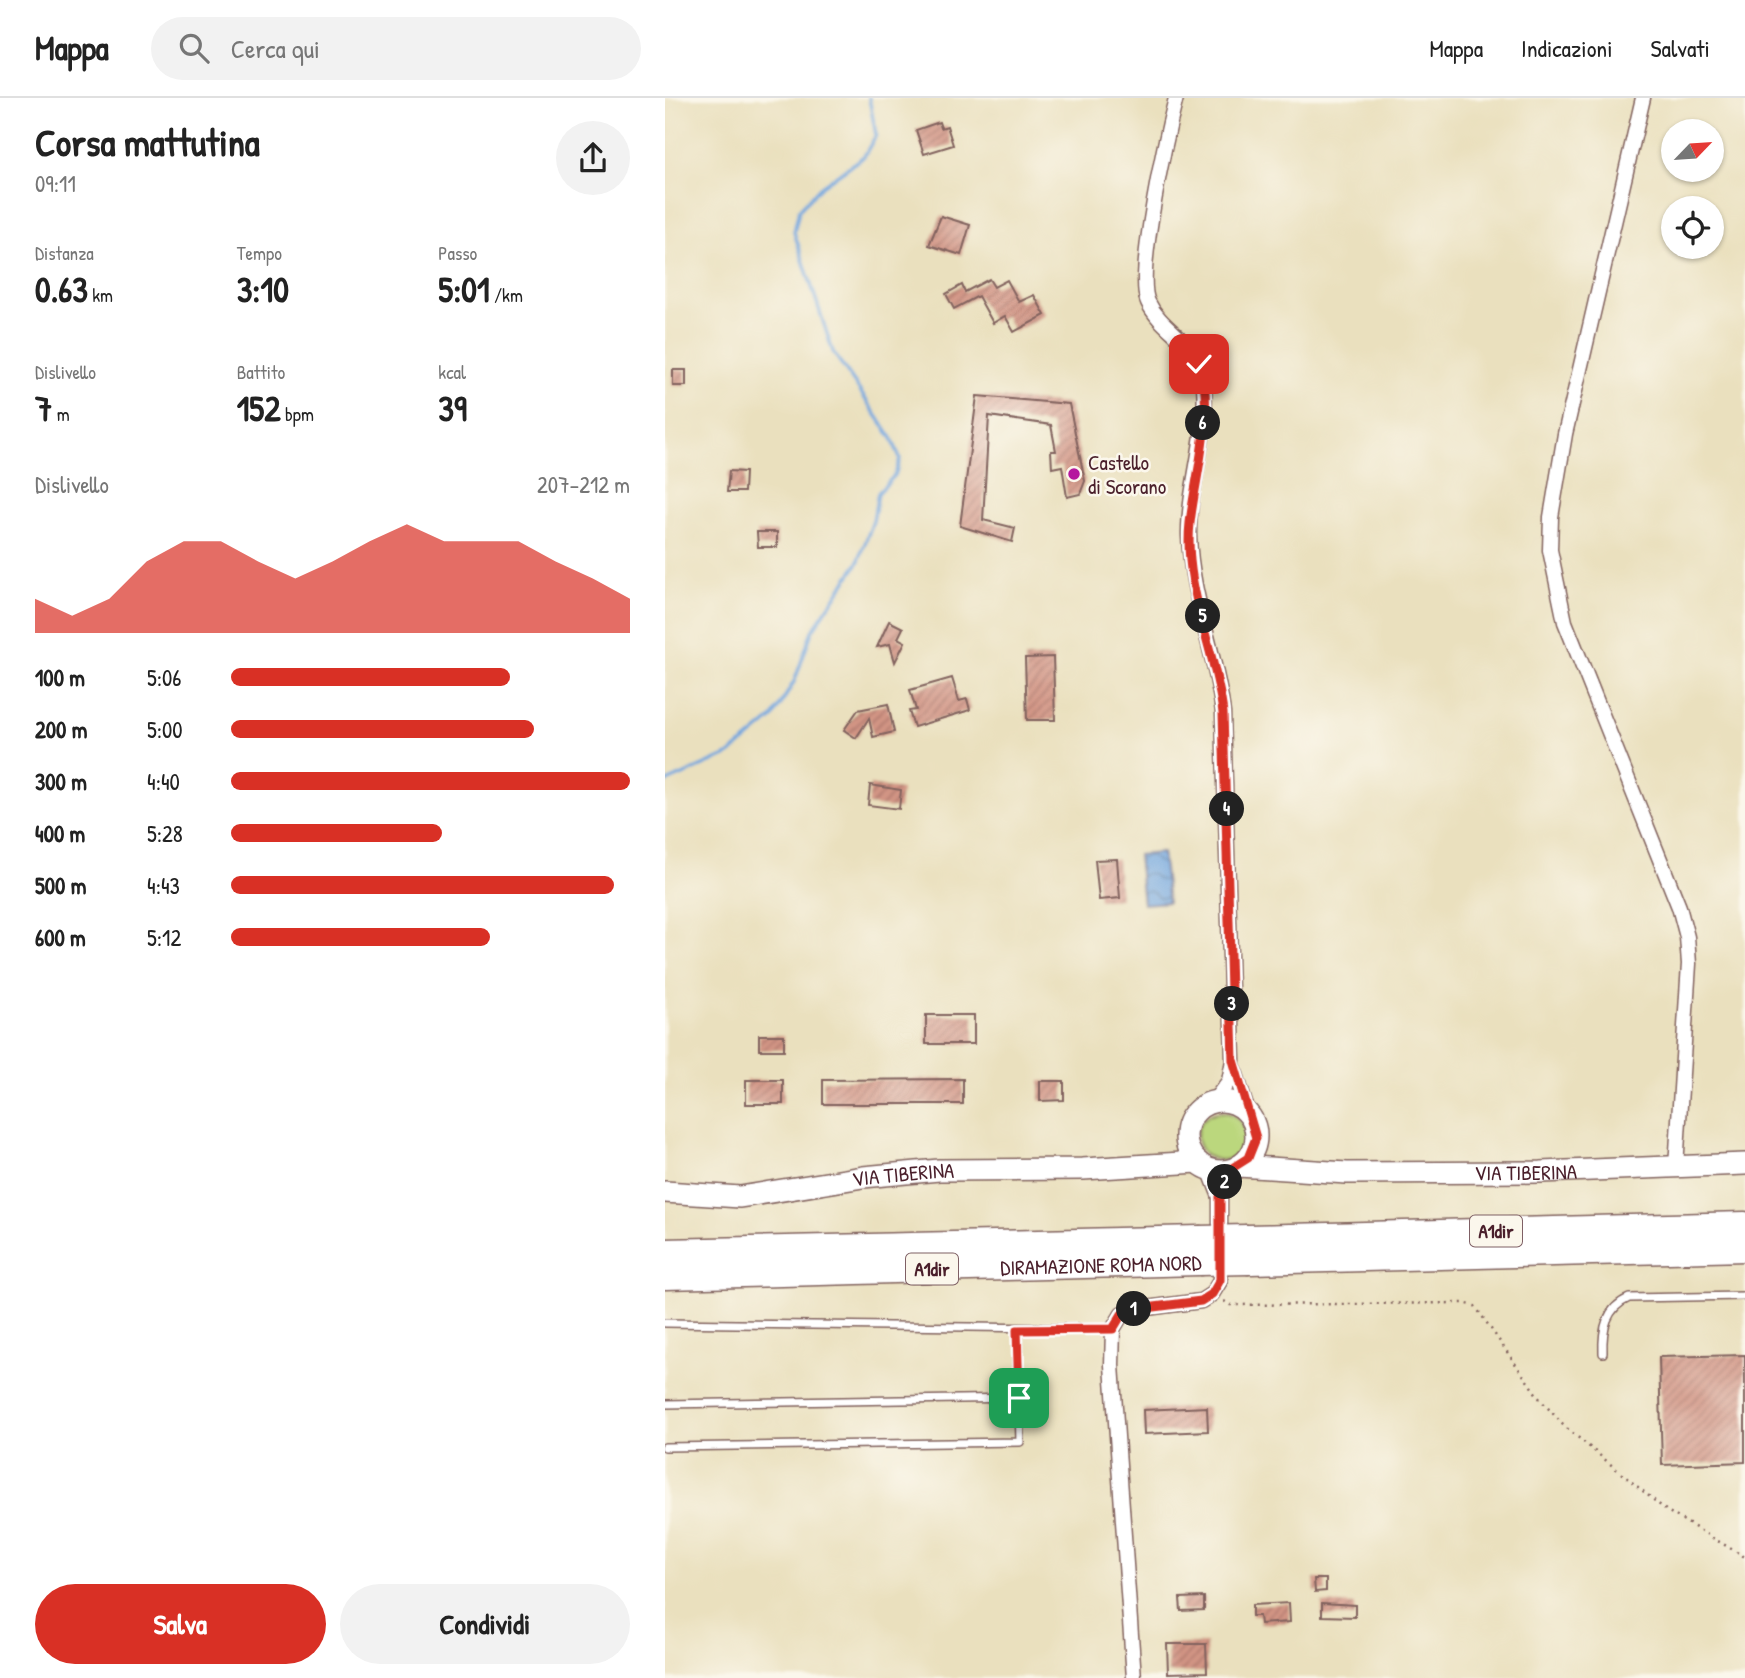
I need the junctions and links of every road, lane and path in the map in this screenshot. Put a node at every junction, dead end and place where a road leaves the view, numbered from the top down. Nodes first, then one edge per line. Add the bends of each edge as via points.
1 (1176, 98) edge
2 (1643, 98) edge
3 (1233, 1060) junction
4 (1214, 1101) junction
5 (1248, 1113) junction
6 (1187, 1127) junction
7 (1256, 1138) junction
8 (1142, 1164) junction
9 (1745, 1164) edge
10 (1219, 1167) junction
11 (1676, 1167) junction
12 (1308, 1170) junction
13 (863, 1177) junction
14 (665, 1178) edge
15 (665, 1192) edge
16 (1745, 1225) edge
17 (1745, 1248) edge
18 (1249, 1249) junction
19 (1199, 1250) junction
20 (665, 1252) edge
21 (665, 1276) edge
22 (1212, 1294) junction
23 (1745, 1296) edge
24 (665, 1324) edge
25 (1113, 1329) junction
26 (1017, 1330) junction
27 (1603, 1353) dead end
28 (1019, 1398) junction
29 (665, 1404) edge
30 (665, 1447) edge
31 (1745, 1557) edge
32 (1134, 1678) edge

1 - 3 street via 1159,175 1144,285 1155,314 1192,351 1204,381 1189,537 1223,713
2 - 11 street via 1565,434 1550,550 1565,622 1660,856 1687,937
3 - 4 street via 1227,1085
3 - 5 street
4 - 5 main road via 1233,1102
4 - 6 main road via 1197,1110
5 - 7 main road
6 - 8 main road via 1172,1146
6 - 10 main road via 1188,1146
7 - 10 main road via 1254,1149
7 - 12 main road
8 - 10 main road, VIA TIBERINA
8 - 13 main road, VIA TIBERINA
9 - 11 main road, VIA TIBERINA
10 - 12 main road, VIA TIBERINA
10 - 22 street via 1220,1280
11 - 12 main road, VIA TIBERINA via 1541,1172
13 - 14 main road via 736,1185
13 - 15 main road, VIA TIBERINA via 755,1196
16 - 18 highway, DIRAMAZIONE ROMA NORD / A1dir
17 - 18 highway, DIRAMAZIONE ROMA NORD / A1dir
18 - 19 highway, DIRAMAZIONE ROMA NORD / A1dir, bridge
19 - 20 highway, DIRAMAZIONE ROMA NORD / A1dir
19 - 21 highway, DIRAMAZIONE ROMA NORD / A1dir
22 - 25 street via 1201,1301 1131,1310 1122,1314
22 - 31 path via 1230,1305 1475,1306 1563,1425 1667,1511
23 - 27 lane via 1629,1298 1607,1319
24 - 26 lane
25 - 26 lane
25 - 32 street via 1112,1387
26 - 28 lane
28 - 29 lane
28 - 30 lane via 1020,1442

